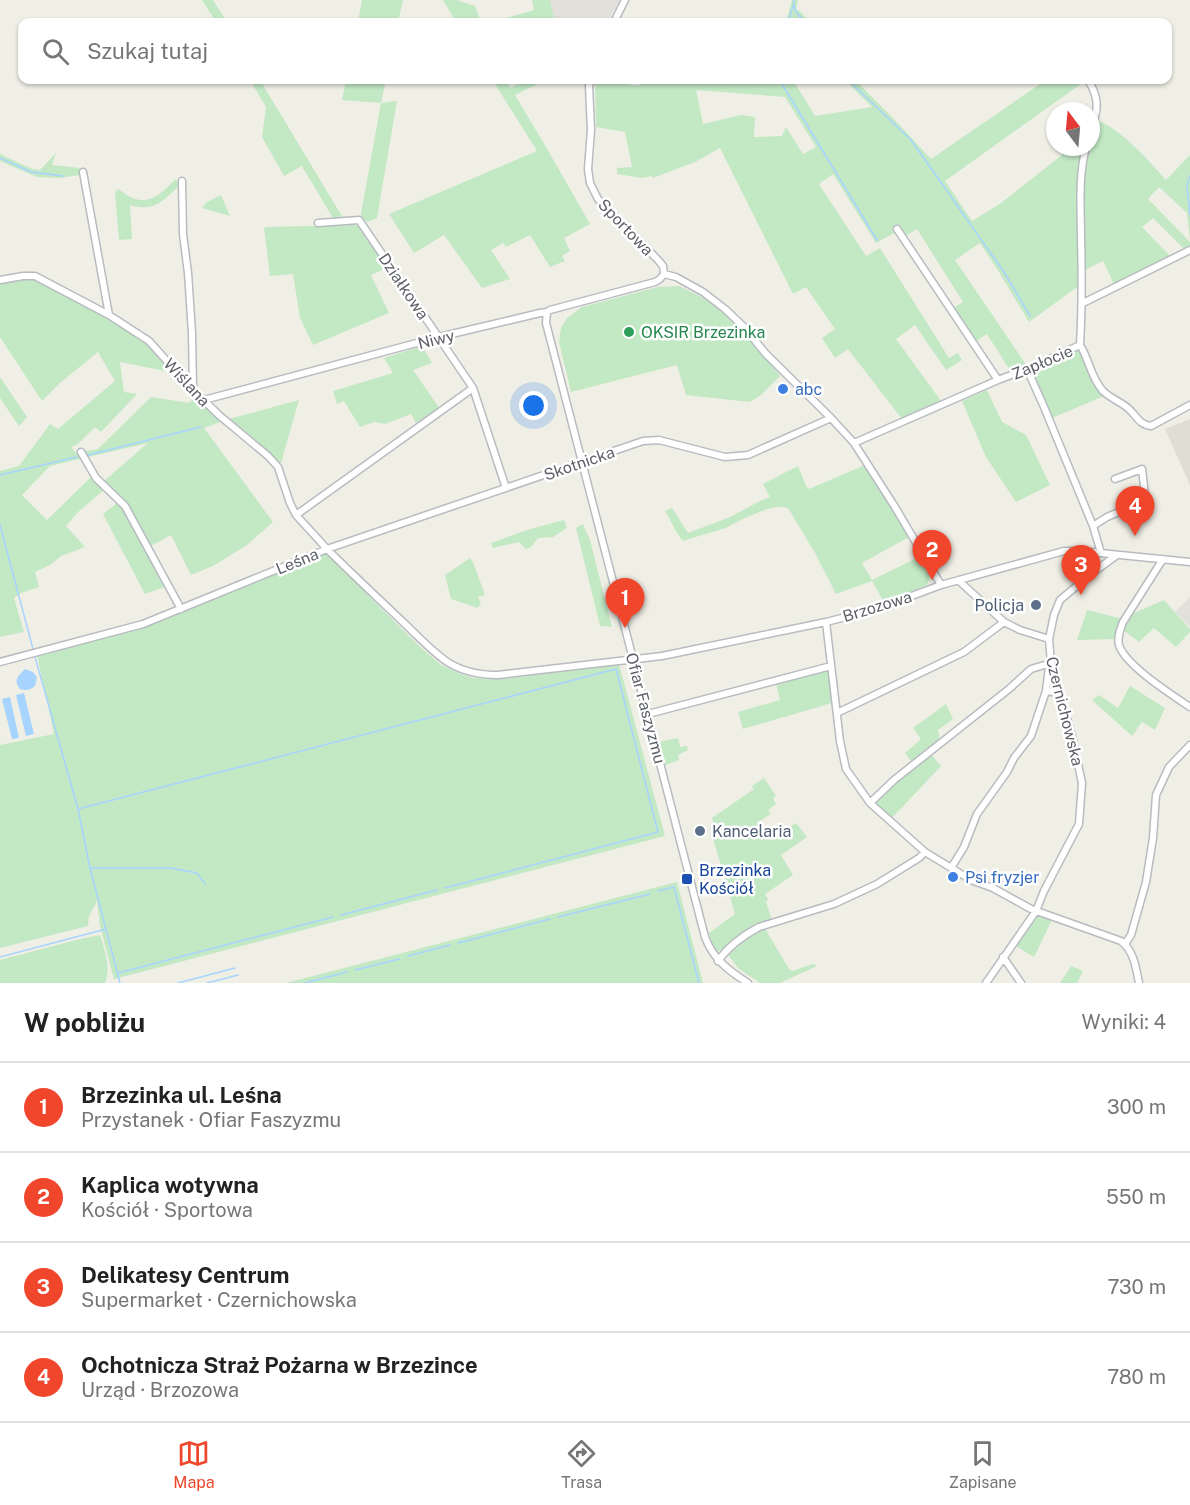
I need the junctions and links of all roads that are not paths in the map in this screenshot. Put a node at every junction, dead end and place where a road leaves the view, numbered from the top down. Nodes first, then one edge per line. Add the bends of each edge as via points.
1 (625, 0) edge
2 (617, 18) edge
3 (590, 84) edge
4 (1091, 84) edge
5 (1097, 102) edge
6 (1084, 156) edge
7 (83, 172) dead end
8 (182, 181) dead end
9 (318, 223) dead end
10 (897, 229) dead end
11 (1190, 250) edge
12 (664, 273) junction
13 (0, 280) edge
14 (1083, 303) junction
15 (547, 312) junction
16 (109, 315) junction
17 (439, 338) junction
18 (1080, 345) junction
19 (1027, 369) junction
20 (998, 380) junction
21 (474, 388) junction
22 (193, 390) junction
23 (204, 400) junction
24 (1190, 405) edge
25 (831, 418) junction
26 (854, 443) junction
27 (81, 452) dead end
28 (581, 462) junction
29 (1115, 479) dead end
30 (506, 488) junction
31 (296, 516) junction
32 (1093, 526) junction
33 (327, 549) junction
34 (1098, 553) junction
35 (1118, 555) junction
36 (1150, 558) junction
37 (1163, 559) junction
38 (1190, 562) edge
39 (1154, 572) junction
40 (1091, 574) junction
41 (958, 580) junction
42 (941, 585) junction
43 (181, 609) junction
44 (826, 622) junction
45 (1004, 622) junction
46 (1049, 639) junction
47 (633, 659) junction
48 (0, 662) edge
49 (1051, 663) junction
50 (831, 666) junction
51 (1046, 691) junction
52 (1060, 693) junction
53 (1190, 707) edge
54 (837, 713) junction
55 (648, 714) junction
56 (1189, 749) edge
57 (870, 803) junction
58 (925, 852) junction
59 (951, 868) junction
60 (1036, 911) junction
61 (1125, 944) junction
62 (1003, 957) junction
63 (718, 961) junction
64 (748, 983) edge
65 (986, 983) edge
66 (1021, 983) edge
67 (1139, 983) edge

1 - 2 street
3 - 12 street, Sportowa via 590,183 598,199 658,260
4 - 5 street
6 - 14 street, Zapłocie via 1080,187
7 - 16 street
8 - 22 street
9 - 17 street, Działkowa via 359,220
10 - 20 street
11 - 14 street
12 - 15 street, Niwy via 655,282
12 - 25 street, Sportowa via 703,292 725,309
13 - 16 street, Wiślana via 35,276
14 - 18 street, Zapłocie
15 - 17 street, Niwy
15 - 28 street, Ofiar Faszyzmu via 546,323
16 - 22 street, Wiślana via 148,341
17 - 21 street, Działkowa
17 - 23 street, Niwy
18 - 19 street, Zapłocie
18 - 24 street via 1102,390 1142,424 1151,426
19 - 20 street, Zapłocie
19 - 32 street
20 - 26 street, Zapłocie
21 - 30 street, Działkowa
21 - 31 street
22 - 23 street, Wiślana
23 - 31 street, Wiślana via 278,467
25 - 26 street, Sportowa
25 - 28 street, Skotnicka via 748,455 725,457 659,441 643,441
26 - 42 street, Sportowa
27 - 43 street via 96,478 124,506
28 - 30 street, Skotnicka
28 - 47 street, Ofiar Faszyzmu
29 - 32 street via 1142,469 1143,502
30 - 33 street, Skotnicka
31 - 33 street, Wiślana
32 - 34 street
33 - 43 street, Leśna
33 - 47 street, Leśna via 430,648 449,663 476,674 556,670
34 - 35 street, Brzozowa
34 - 40 street
34 - 41 street, Brzozowa via 1064,551
35 - 36 street, Brzozowa
35 - 40 street, Czernichowska
36 - 37 street, Brzozowa
36 - 39 street
37 - 38 street, Brzozowa
37 - 39 street
39 - 53 street via 1123,622 1119,646 1140,671
40 - 46 street, Czernichowska via 1060,600
41 - 42 street, Brzozowa
41 - 45 street
42 - 44 street, Brzozowa via 874,610
43 - 48 street, Leśna via 125,630
44 - 47 street, Brzozowa
44 - 50 street
45 - 46 street
45 - 54 street via 964,652
46 - 49 street, Czernichowska
47 - 55 street, Ofiar Faszyzmu
49 - 51 street
49 - 52 street, Czernichowska
49 - 57 street via 1030,669
50 - 54 street
50 - 55 street
51 - 52 street
51 - 59 street via 1031,736 981,808
52 - 60 street, Czernichowska via 1082,783 1078,824
54 - 57 street via 846,769
55 - 63 street, Ofiar Faszyzmu via 705,937
56 - 61 street via 1169,767 1156,795 1146,882
57 - 58 street
58 - 59 street
58 - 63 street via 853,896 759,927
59 - 60 street
60 - 61 street
60 - 62 street, Czernichowska
61 - 67 street
62 - 65 street, Czernichowska
62 - 66 street
63 - 64 street, Ofiar Faszyzmu

